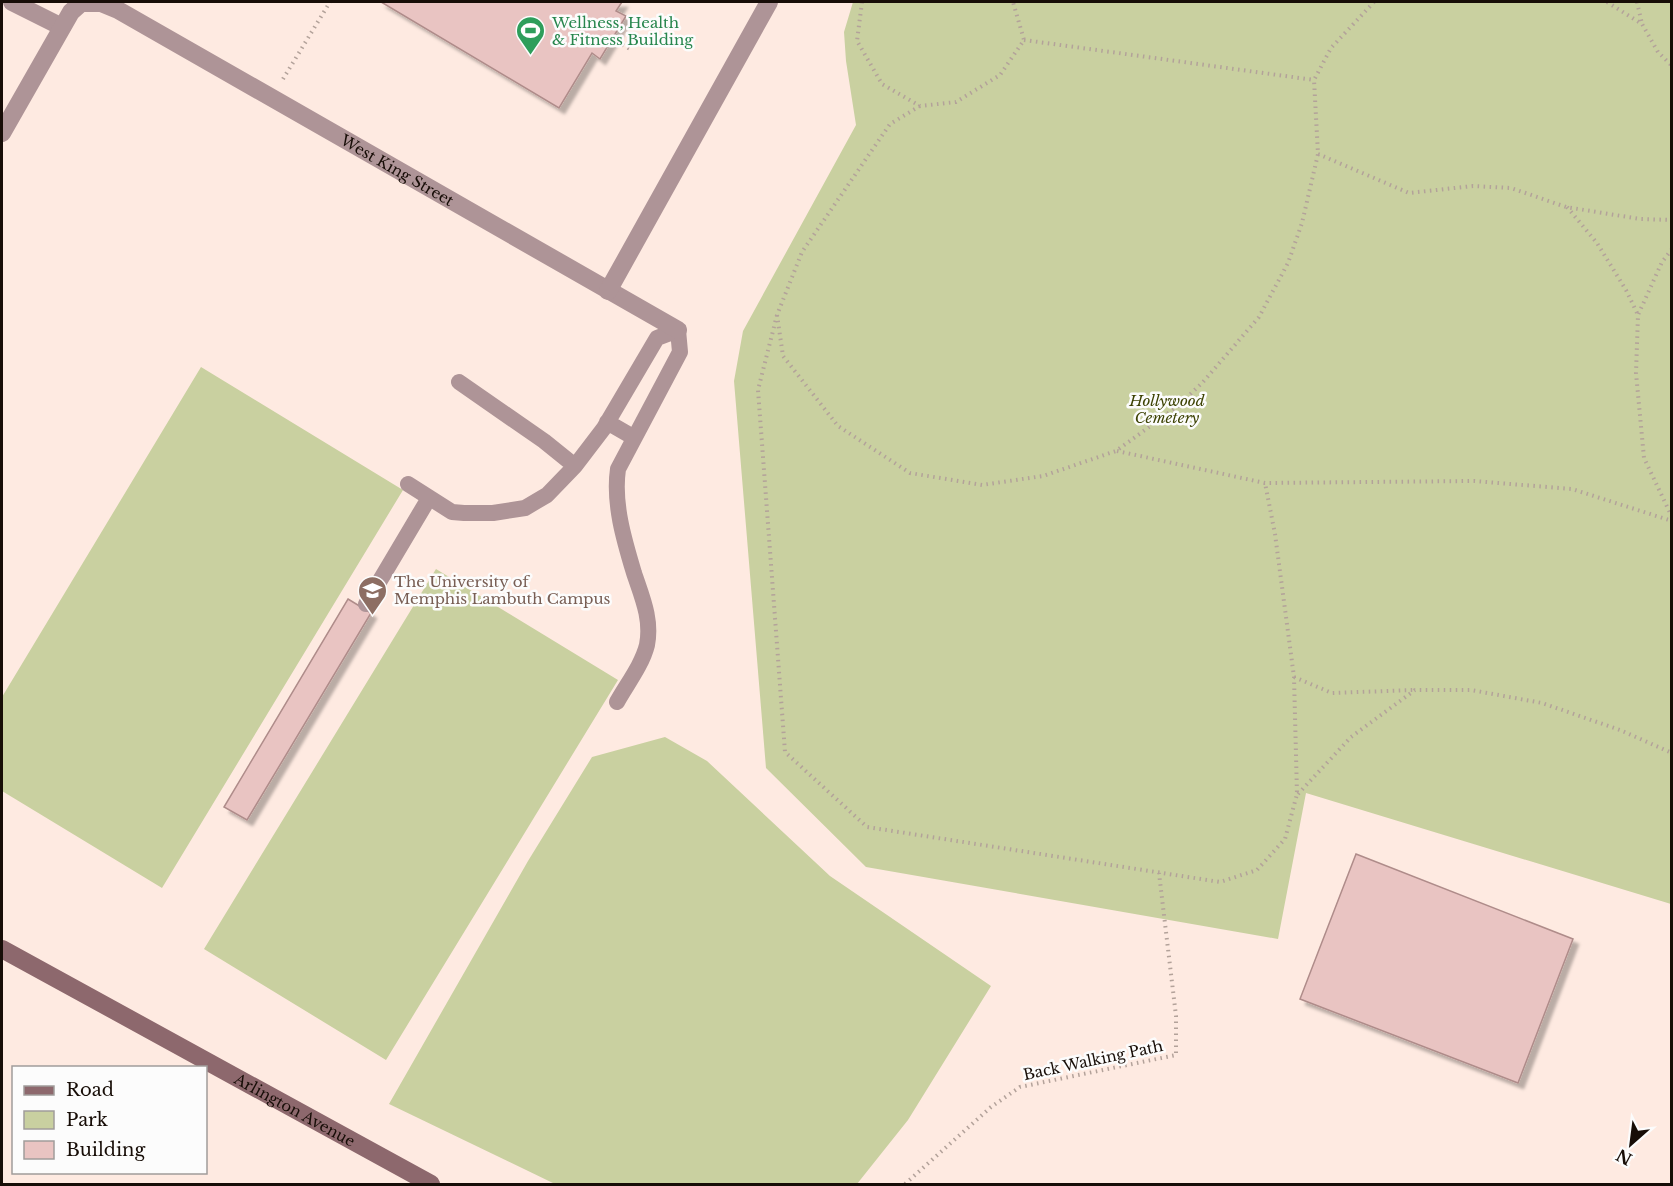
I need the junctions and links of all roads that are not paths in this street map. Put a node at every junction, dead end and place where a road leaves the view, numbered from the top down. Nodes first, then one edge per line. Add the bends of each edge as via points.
1 (12, 2) edge
2 (769, 2) edge
3 (62, 27) junction
4 (2, 134) edge
5 (608, 291) junction
6 (678, 330) junction
7 (459, 382) dead end
8 (607, 422) junction
9 (633, 437) junction
10 (575, 466) junction
11 (408, 484) dead end
12 (429, 498) junction
13 (366, 604) dead end
14 (616, 702) dead end
15 (2, 949) edge
16 (431, 1185) edge

1 - 3 street
2 - 5 street
3 - 4 street
3 - 5 street, West King Street via 81,3 100,3 118,10
5 - 6 street, West King Street
6 - 8 lane via 657,338
6 - 9 lane via 680,352
7 - 10 lane
8 - 9 lane
8 - 10 lane
9 - 14 lane via 618,469 616,485 619,512 649,625 640,662
10 - 12 lane via 547,495 525,508 493,513 452,512
11 - 12 lane
12 - 13 lane
15 - 16 street, Arlington Avenue

